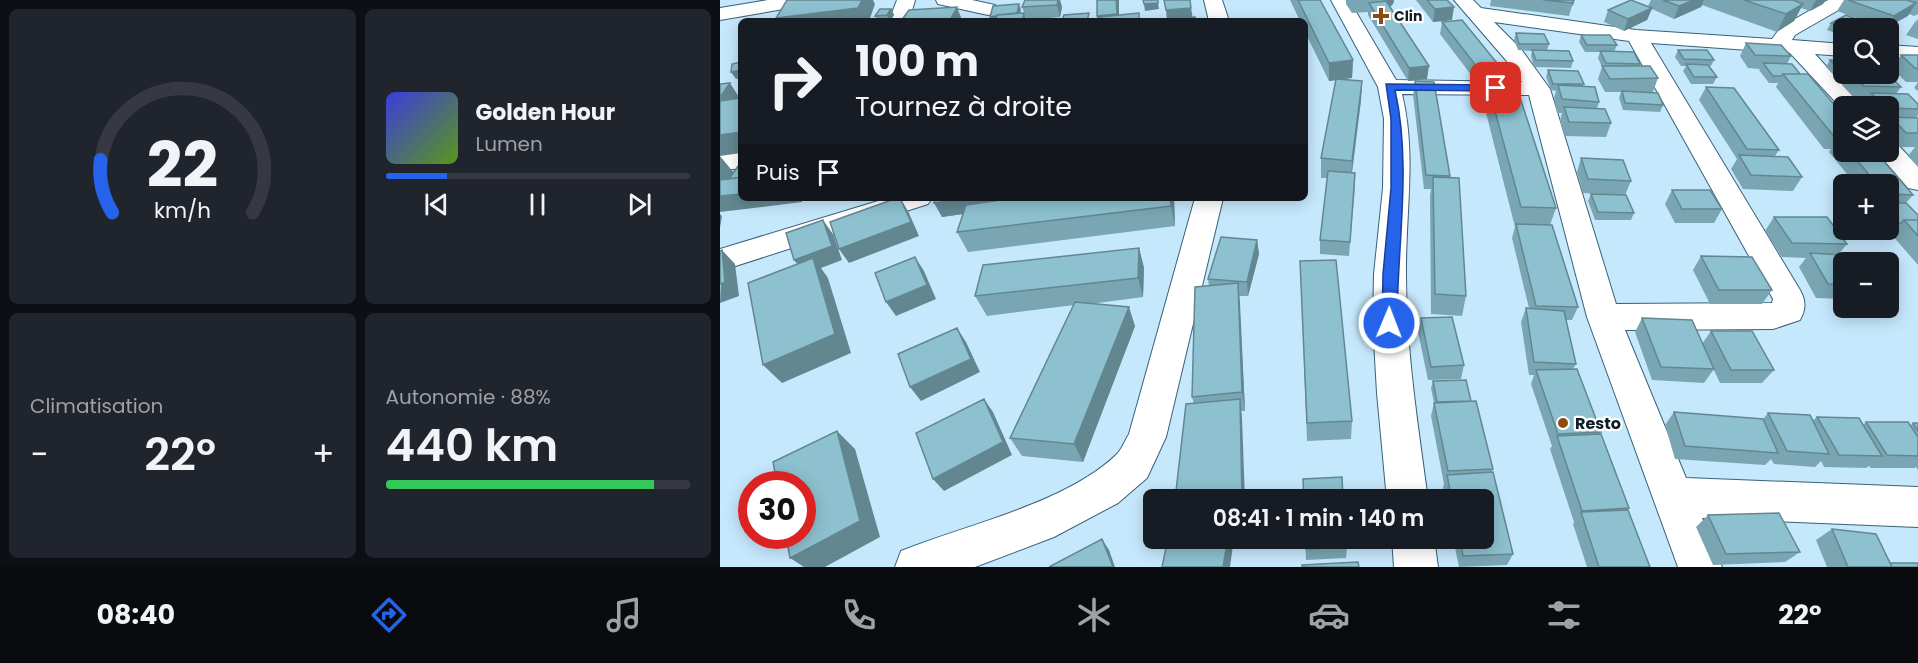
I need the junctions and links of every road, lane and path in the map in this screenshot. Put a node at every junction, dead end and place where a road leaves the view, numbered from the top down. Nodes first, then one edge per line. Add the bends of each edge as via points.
1 (801, 0) edge
2 (906, 0) edge
3 (945, 0) edge
4 (1213, 0) edge
5 (1340, 0) edge
6 (1842, 0) edge
7 (1469, 7) edge
8 (990, 10) edge
9 (720, 14) edge
10 (900, 18) edge
11 (1218, 18) edge
12 (1636, 36) junction
13 (1787, 47) junction
14 (1833, 49) edge
15 (1899, 52) edge
16 (1918, 53) edge
17 (1389, 87) junction
18 (1539, 89) junction
19 (1839, 96) edge
20 (738, 160) edge
21 (1899, 161) edge
22 (720, 163) edge
23 (1918, 182) edge
24 (909, 201) edge
25 (1208, 201) edge
26 (720, 261) edge
27 (1604, 317) junction
28 (1407, 489) edge
29 (1672, 497) junction
30 (1918, 507) edge
31 (1414, 549) edge
32 (917, 567) edge
33 (1416, 567) edge
34 (1700, 567) edge

1 - 9 street
2 - 10 street
3 - 8 street
4 - 11 street
5 - 17 street
6 - 13 street via 1788,31
7 - 12 street
7 - 18 street
12 - 13 street
12 - 27 street via 1789,299 1788,311 1773,316
13 - 14 street
13 - 19 street
15 - 16 street
17 - 18 street
17 - 28 street via 1396,119 1397,188 1389,323
18 - 27 street
20 - 22 street
21 - 23 street
24 - 26 street
25 - 32 street via 1147,436 1133,465 1104,489 1039,522
27 - 29 street
29 - 30 street
29 - 34 street
31 - 33 street

